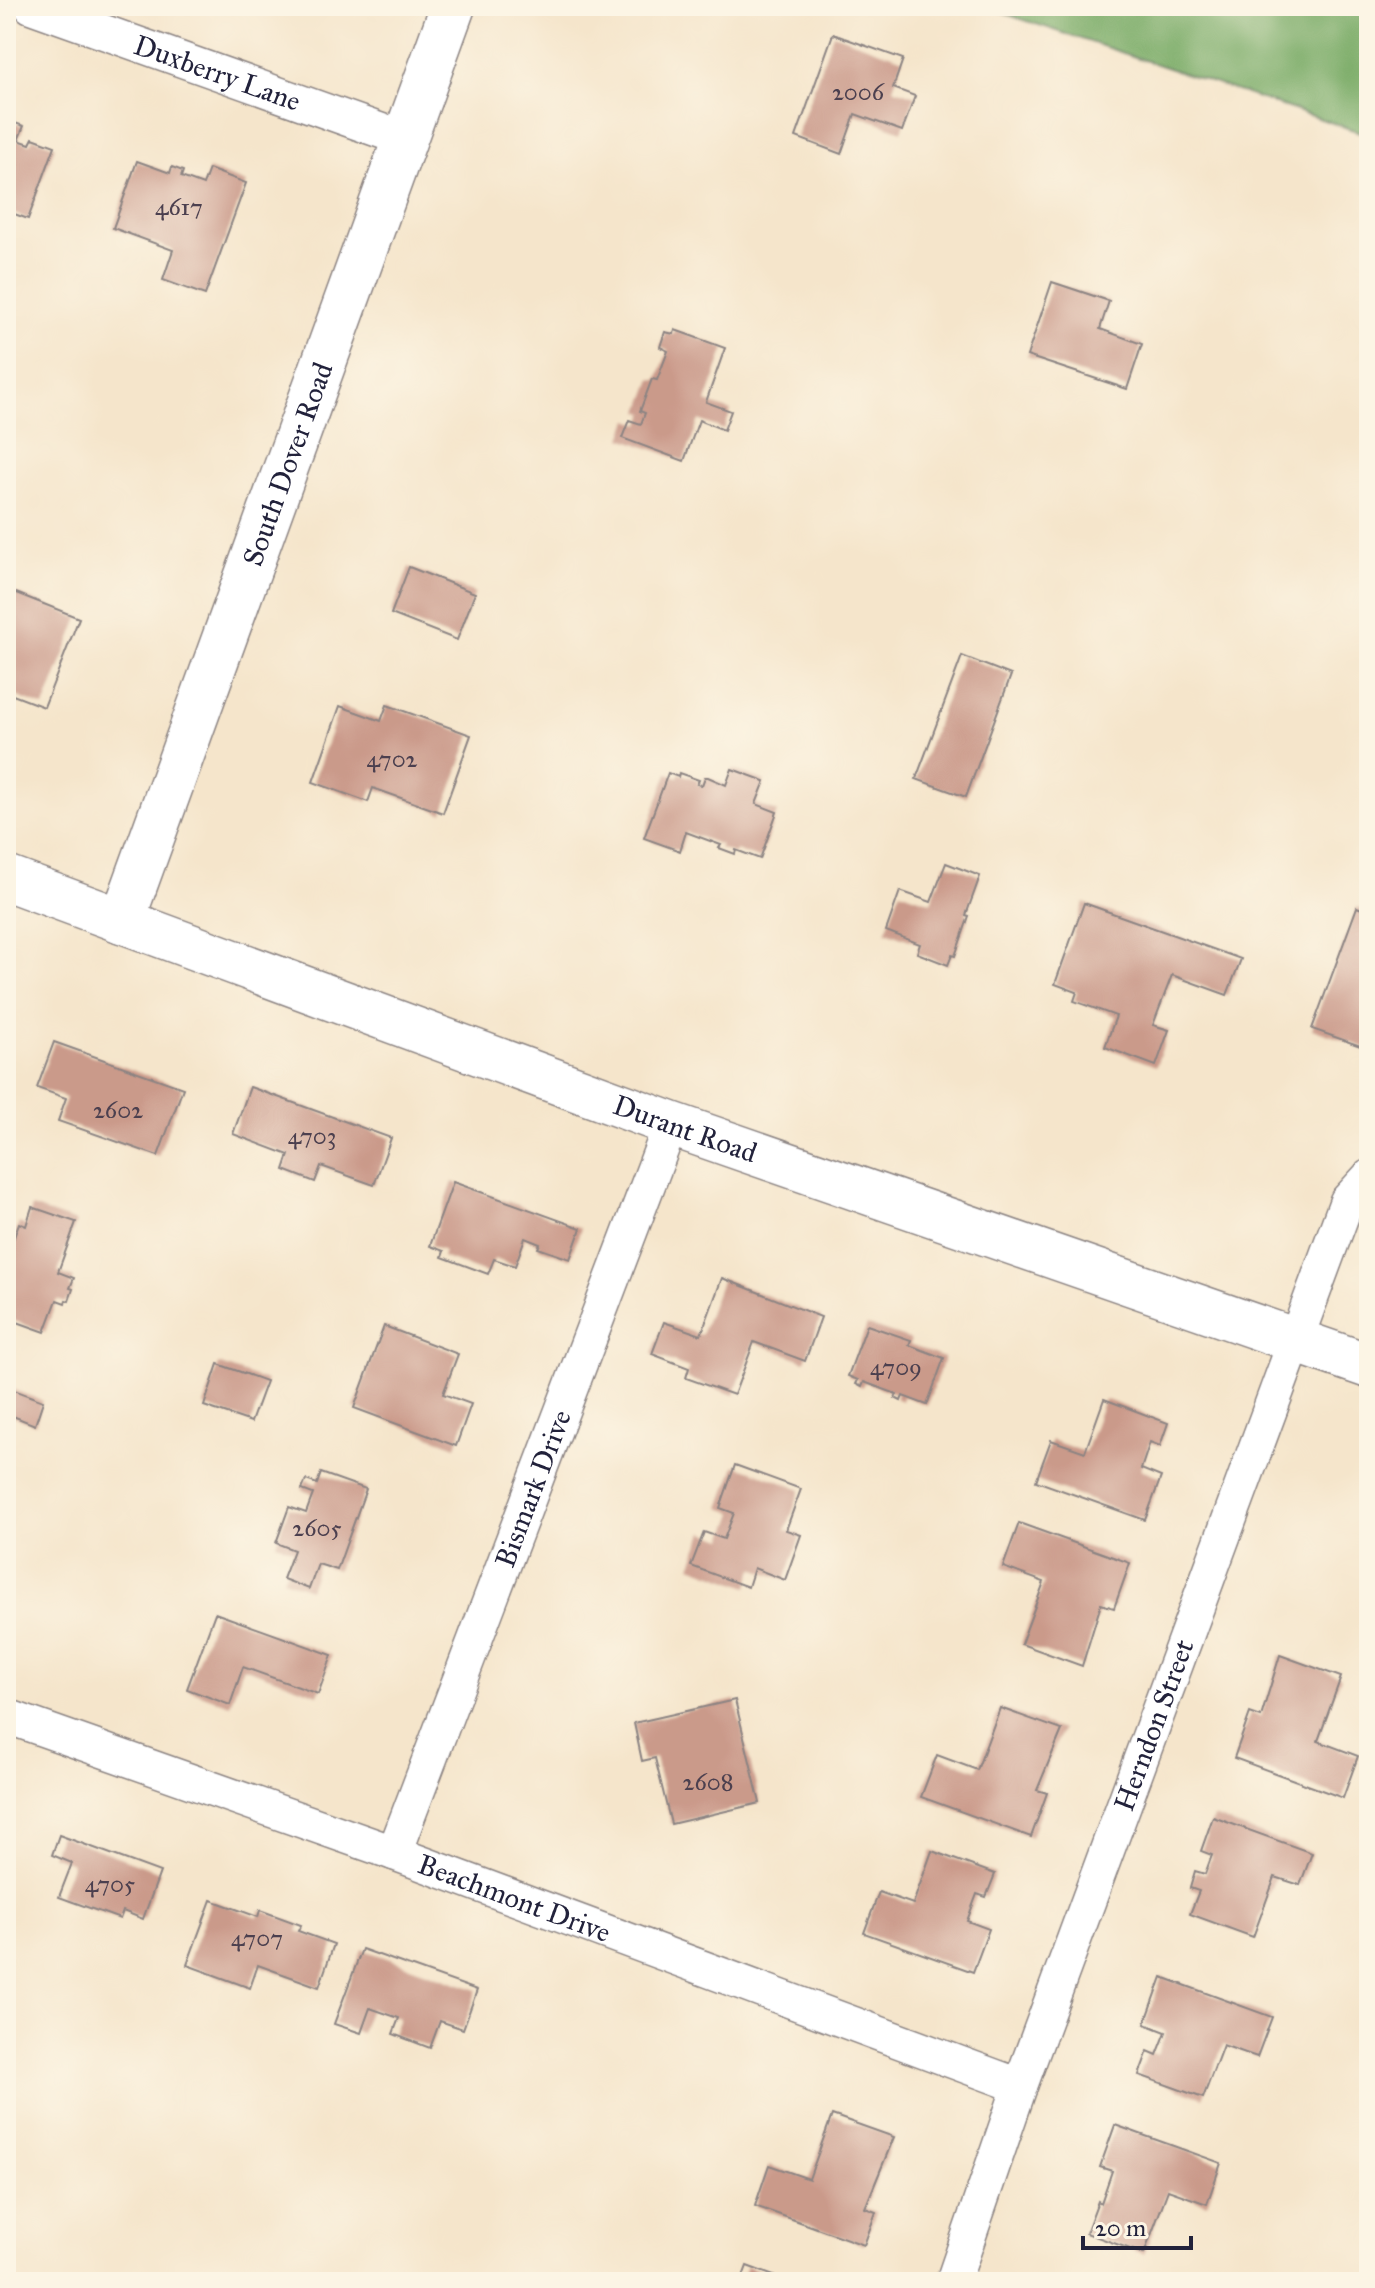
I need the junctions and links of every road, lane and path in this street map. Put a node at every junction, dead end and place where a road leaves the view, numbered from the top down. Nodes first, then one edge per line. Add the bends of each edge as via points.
1 (31, 6) edge
2 (453, 6) edge
3 (404, 139) junction
4 (6, 878) edge
5 (122, 921) junction
6 (671, 1124) junction
7 (1369, 1177) edge
8 (1297, 1340) junction
9 (1369, 1366) edge
10 (6, 1716) edge
11 (394, 1853) junction
12 (1020, 2086) junction
13 (953, 2282) edge

1 - 3 street, Duxberry Lane
2 - 3 street, South Dover Road
3 - 5 street, South Dover Road
4 - 5 street, Durant Road
5 - 6 street, Durant Road
6 - 8 street, Durant Road
6 - 11 street, Bismark Drive
7 - 8 street, Herndon Street via 1347,1201
8 - 9 street, Durant Road
8 - 12 street, Herndon Street
10 - 11 street, Beachmont Drive
11 - 12 street, Beachmont Drive
12 - 13 street, Herndon Street

